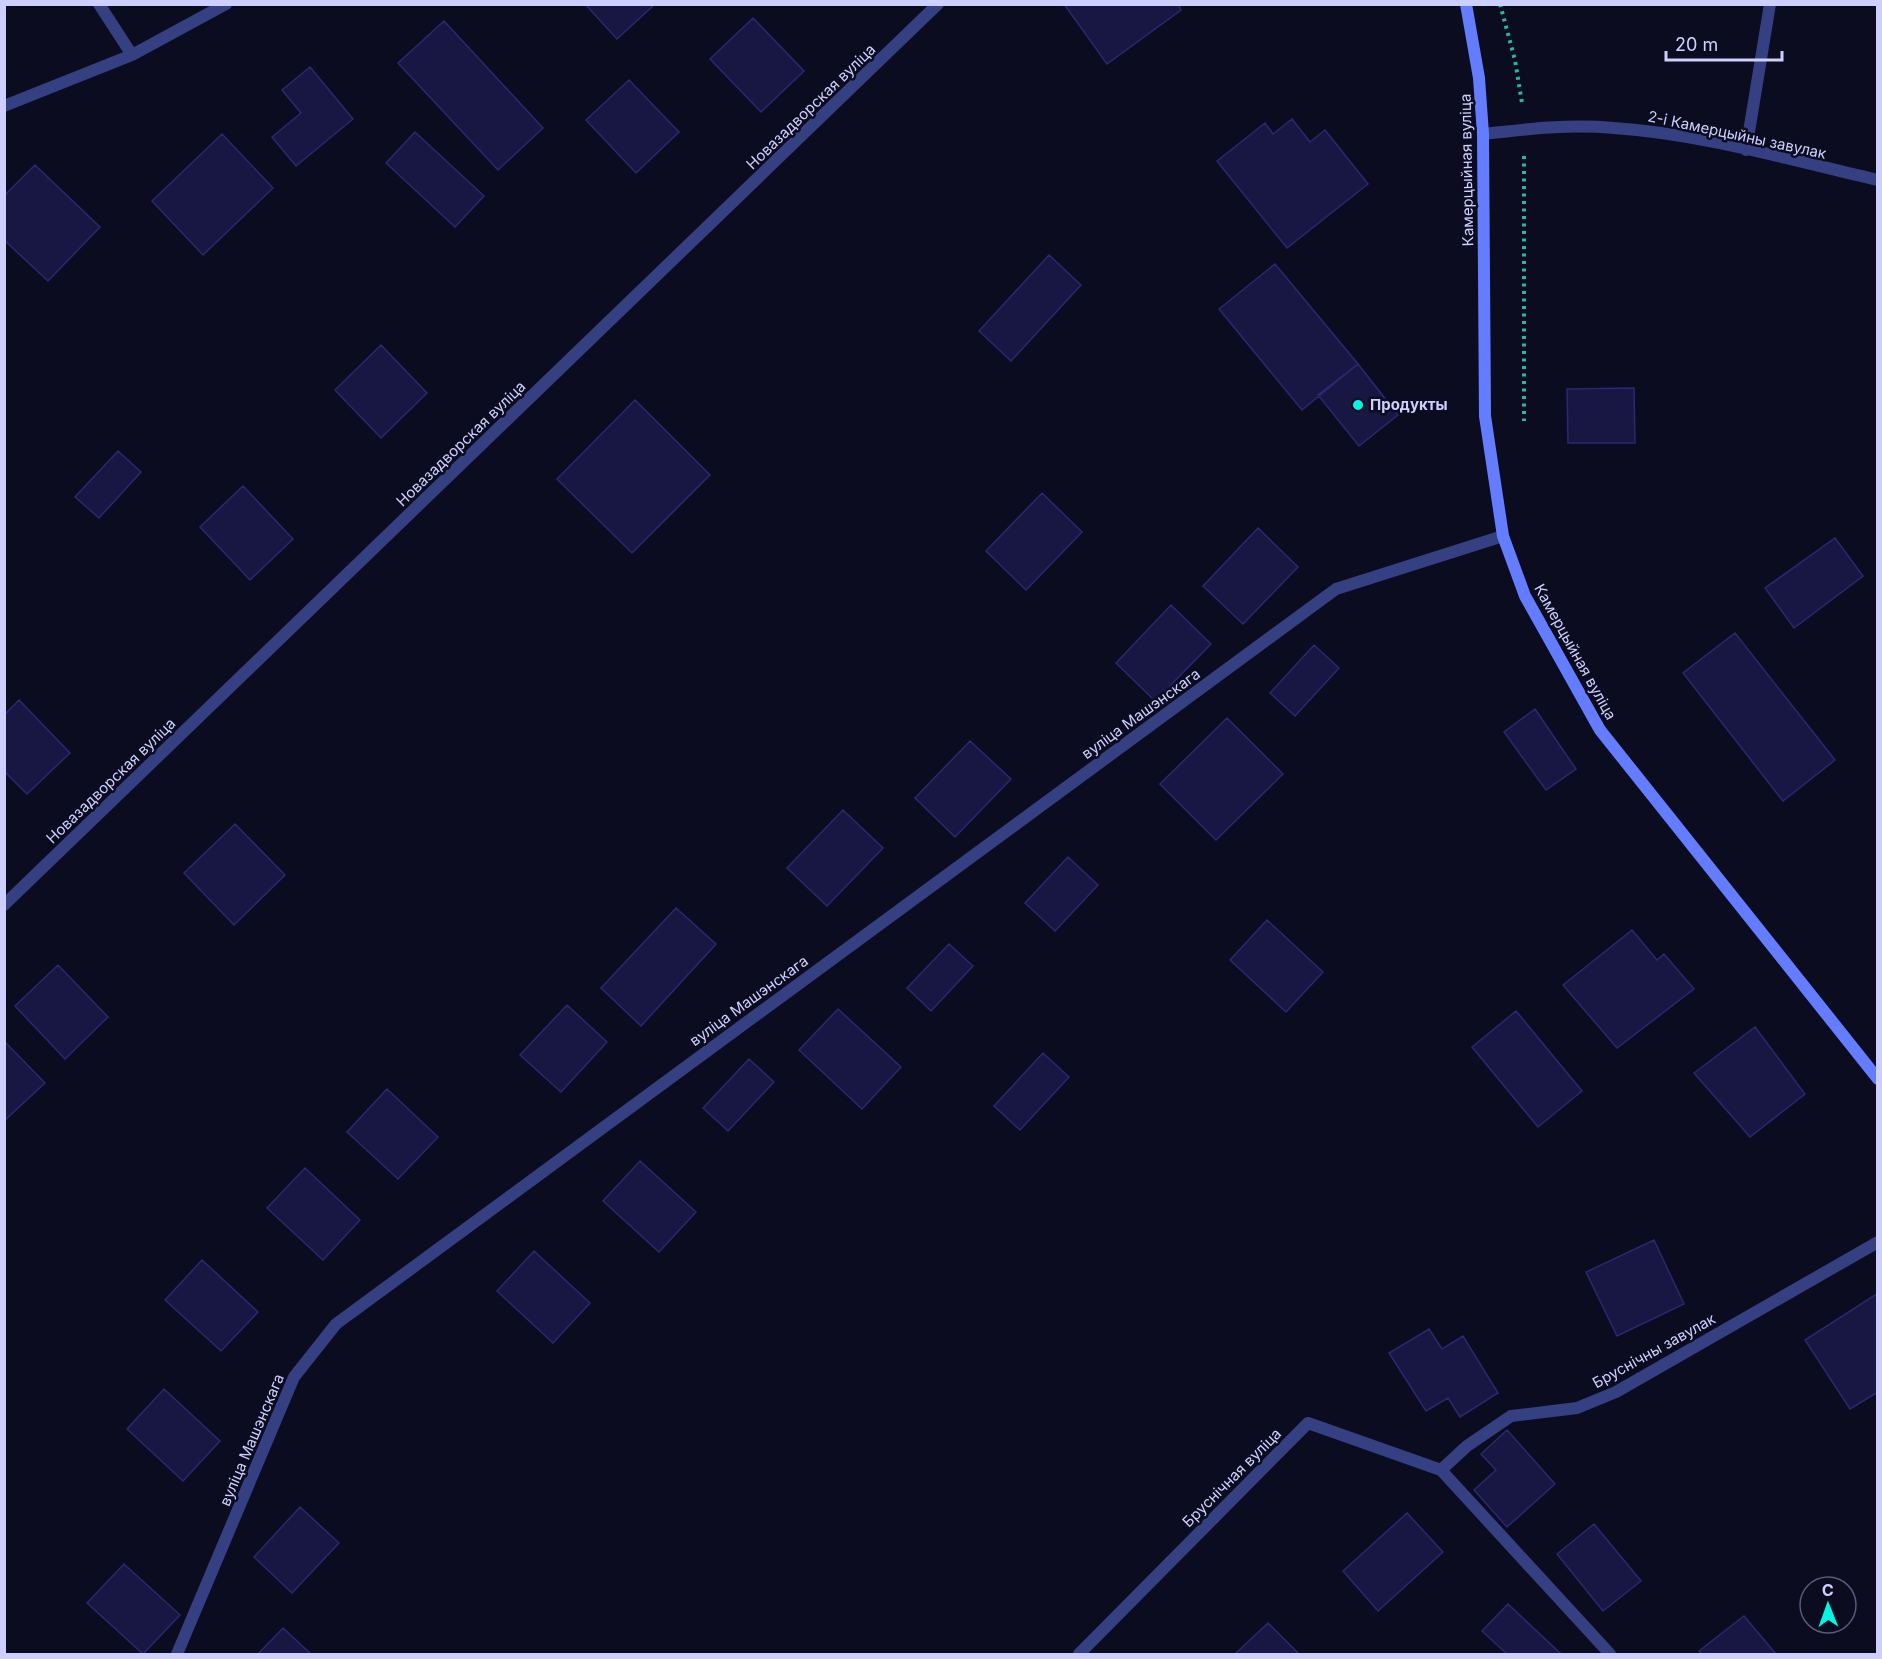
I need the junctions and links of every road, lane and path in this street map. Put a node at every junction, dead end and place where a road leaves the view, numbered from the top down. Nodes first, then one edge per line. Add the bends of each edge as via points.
1 (99, 4) edge
2 (226, 4) edge
3 (938, 4) edge
4 (1466, 4) edge
5 (1500, 4) edge
6 (1770, 4) edge
7 (132, 55) junction
8 (4, 106) edge
9 (1524, 129) junction
10 (1483, 134) junction
11 (1746, 150) junction
12 (1878, 180) edge
13 (1524, 421) dead end
14 (1503, 536) junction
15 (4, 905) edge
16 (1878, 1079) edge
17 (1878, 1242) edge
18 (1441, 1470) junction
19 (177, 1654) edge
20 (1079, 1654) edge
21 (1610, 1654) edge

1 - 7 street
2 - 7 street
3 - 15 street, Новазадворская вуліца
4 - 10 main road, Камерцыйная вуліца via 1479,78
5 - 9 path via 1515,60
6 - 11 street
7 - 8 street
9 - 10 street, 2-і Камерцыйны завулак
9 - 11 street, 2-і Камерцыйны завулак via 1614,128
9 - 13 path
10 - 14 main road, Камерцыйная вуліца via 1485,416
11 - 12 street, 2-і Камерцыйны завулак
14 - 16 main road, Камерцыйная вуліца via 1525,596 1600,730
14 - 19 street, вуліца Машэнскага via 1336,589 336,1324 294,1377
17 - 18 street, Бруснічны завулак via 1616,1392 1577,1408 1511,1416 1467,1446
18 - 20 street, Бруснічная вуліца via 1308,1423
18 - 21 street

